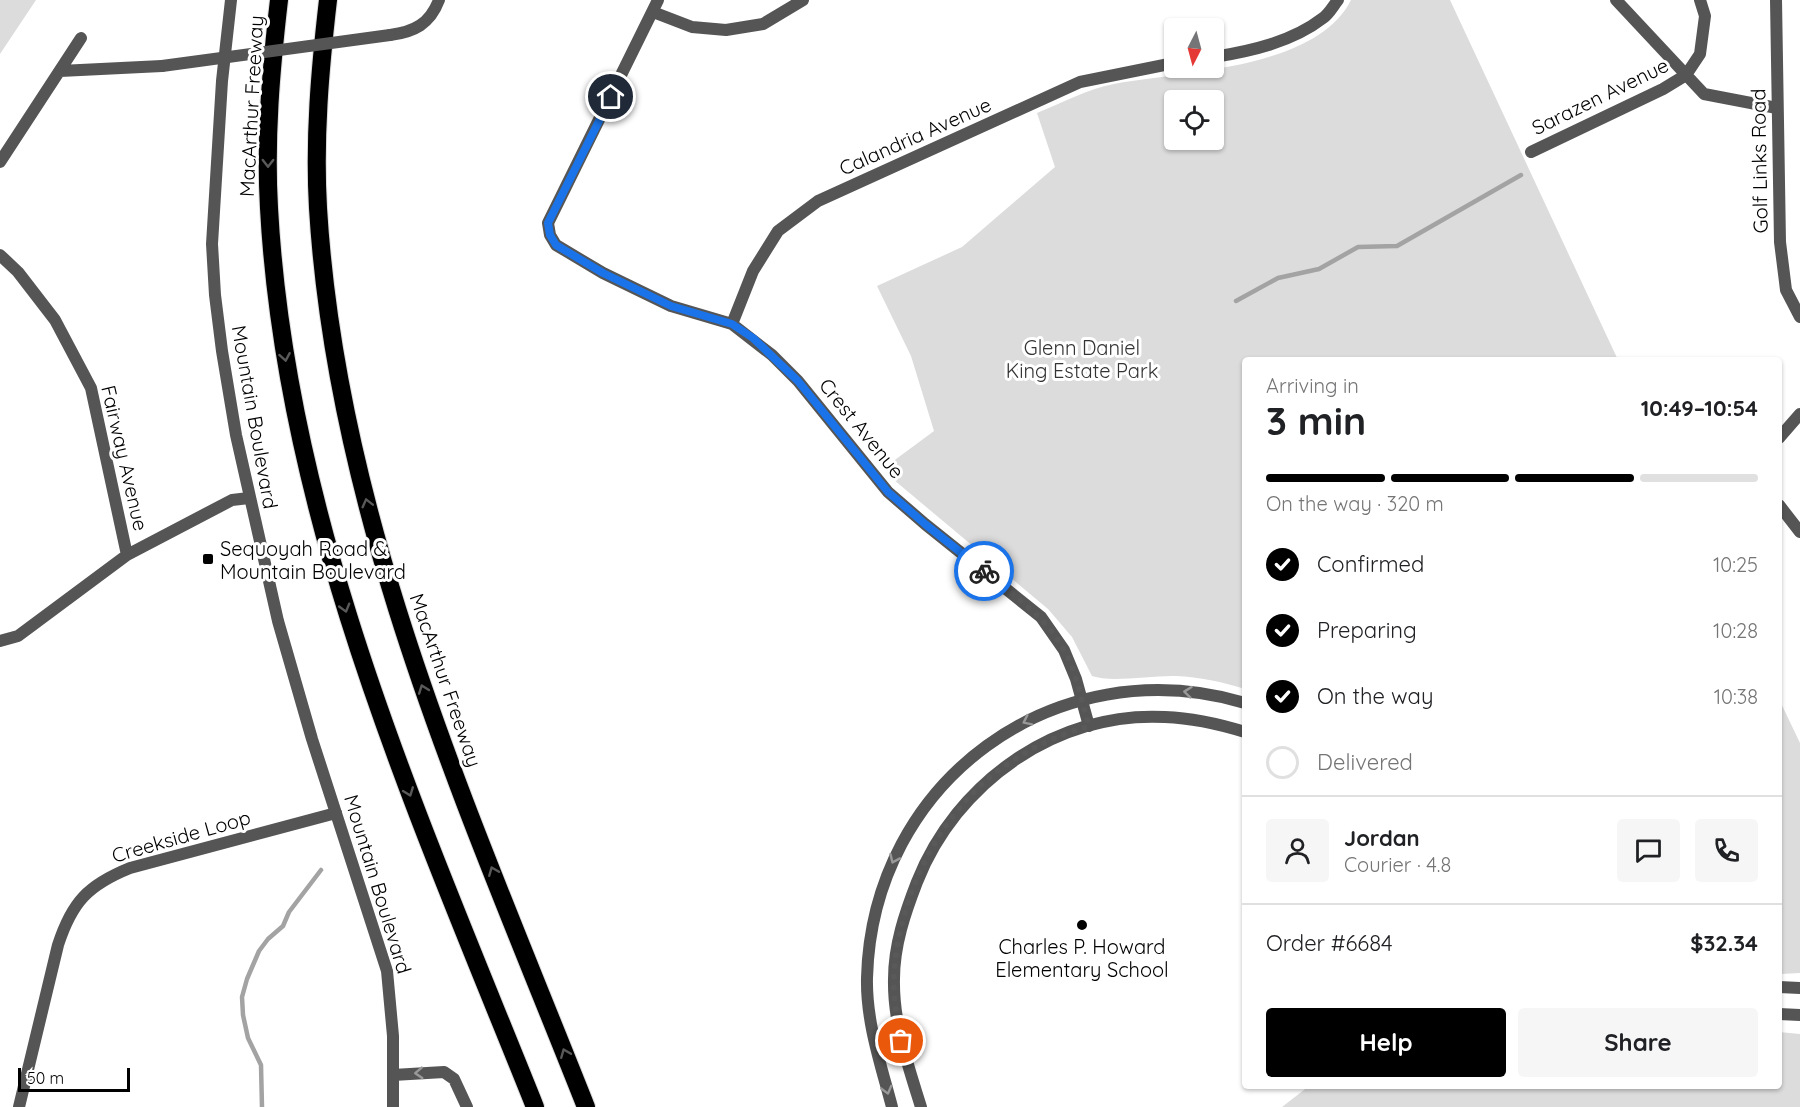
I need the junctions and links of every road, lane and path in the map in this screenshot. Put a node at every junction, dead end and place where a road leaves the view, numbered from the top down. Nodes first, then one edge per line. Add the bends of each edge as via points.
1 (231, 0) edge
2 (279, 0) edge
3 (328, 0) edge
4 (439, 0) edge
5 (658, 0) edge
6 (803, 0) edge
7 (1338, 0) edge
8 (1616, 0) edge
9 (1700, 0) edge
10 (1776, 0) edge
11 (653, 12) junction
12 (81, 38) dead end
13 (1224, 55) edge
14 (1164, 65) edge
15 (60, 71) junction
16 (1686, 75) junction
17 (1777, 108) junction
18 (1531, 152) dead end
19 (0, 162) edge
20 (0, 255) edge
21 (1800, 317) edge
22 (732, 324) junction
23 (1800, 414) edge
24 (1782, 435) edge
25 (249, 498) junction
26 (1782, 509) edge
27 (1800, 532) edge
28 (127, 555) junction
29 (0, 641) edge
30 (1081, 699) junction
31 (1242, 702) edge
32 (1089, 726) junction
33 (1242, 731) edge
34 (336, 813) junction
35 (1782, 987) edge
36 (1800, 988) edge
37 (1782, 1014) edge
38 (1800, 1015) edge
39 (393, 1075) junction
40 (19, 1107) edge
41 (393, 1107) edge
42 (466, 1107) edge
43 (535, 1107) edge
44 (586, 1107) edge
45 (892, 1107) edge
46 (921, 1107) edge

1 - 25 street, Mountain Boulevard via 212,244 222,351
2 -> 43 highway, MacArthur Freeway via 268,123 268,206 283,343 309,474 349,620 395,756
44 -> 3 highway, MacArthur Freeway via 420,681 357,461 332,336 318,205 319,73
4 - 15 street, bridge via 416,30 390,35 162,66
5 - 11 street
6 - 11 street via 763,24 726,30 692,27
7 - 13 street via 1325,17 1298,34
8 - 16 street
9 - 16 street via 1705,16 1700,54
10 - 17 street, Golf Links Road
11 - 22 street, Crest Avenue via 548,223 550,235 556,245 603,273 671,306
12 - 15 street
14 - 22 street, Calandria Avenue via 1080,82 818,201 778,231 753,271
15 - 19 street
16 - 17 street via 1704,94
16 - 18 street, Sarazen Avenue
17 - 21 street, Golf Links Road via 1780,242 1786,290
20 - 28 street, Fairway Avenue via 55,320 91,388
22 - 30 street, Crest Avenue via 753,338 798,381 888,492 1041,617 1064,650
23 - 24 street
25 - 28 street via 232,500
25 - 34 street, Mountain Boulevard via 280,631
26 - 27 street
28 - 29 street via 18,636
31 -> 30 street via 1162,689
30 - 32 street, Crest Avenue
30 -> 45 street via 1035,717 989,744 937,793 897,852 875,914 867,978 868,1012
32 - 33 street via 1128,718 1163,717
32 - 46 street via 1063,734 1005,766 957,811 923,867 902,922 894,978 901,1041
34 - 39 street, Mountain Boulevard via 387,971
34 - 40 street, Creekside Loop via 130,868 100,882 84,895 58,945
35 - 36 street
37 - 38 street
39 - 41 street, Mountain Boulevard
42 -> 39 street via 454,1079 444,1072

